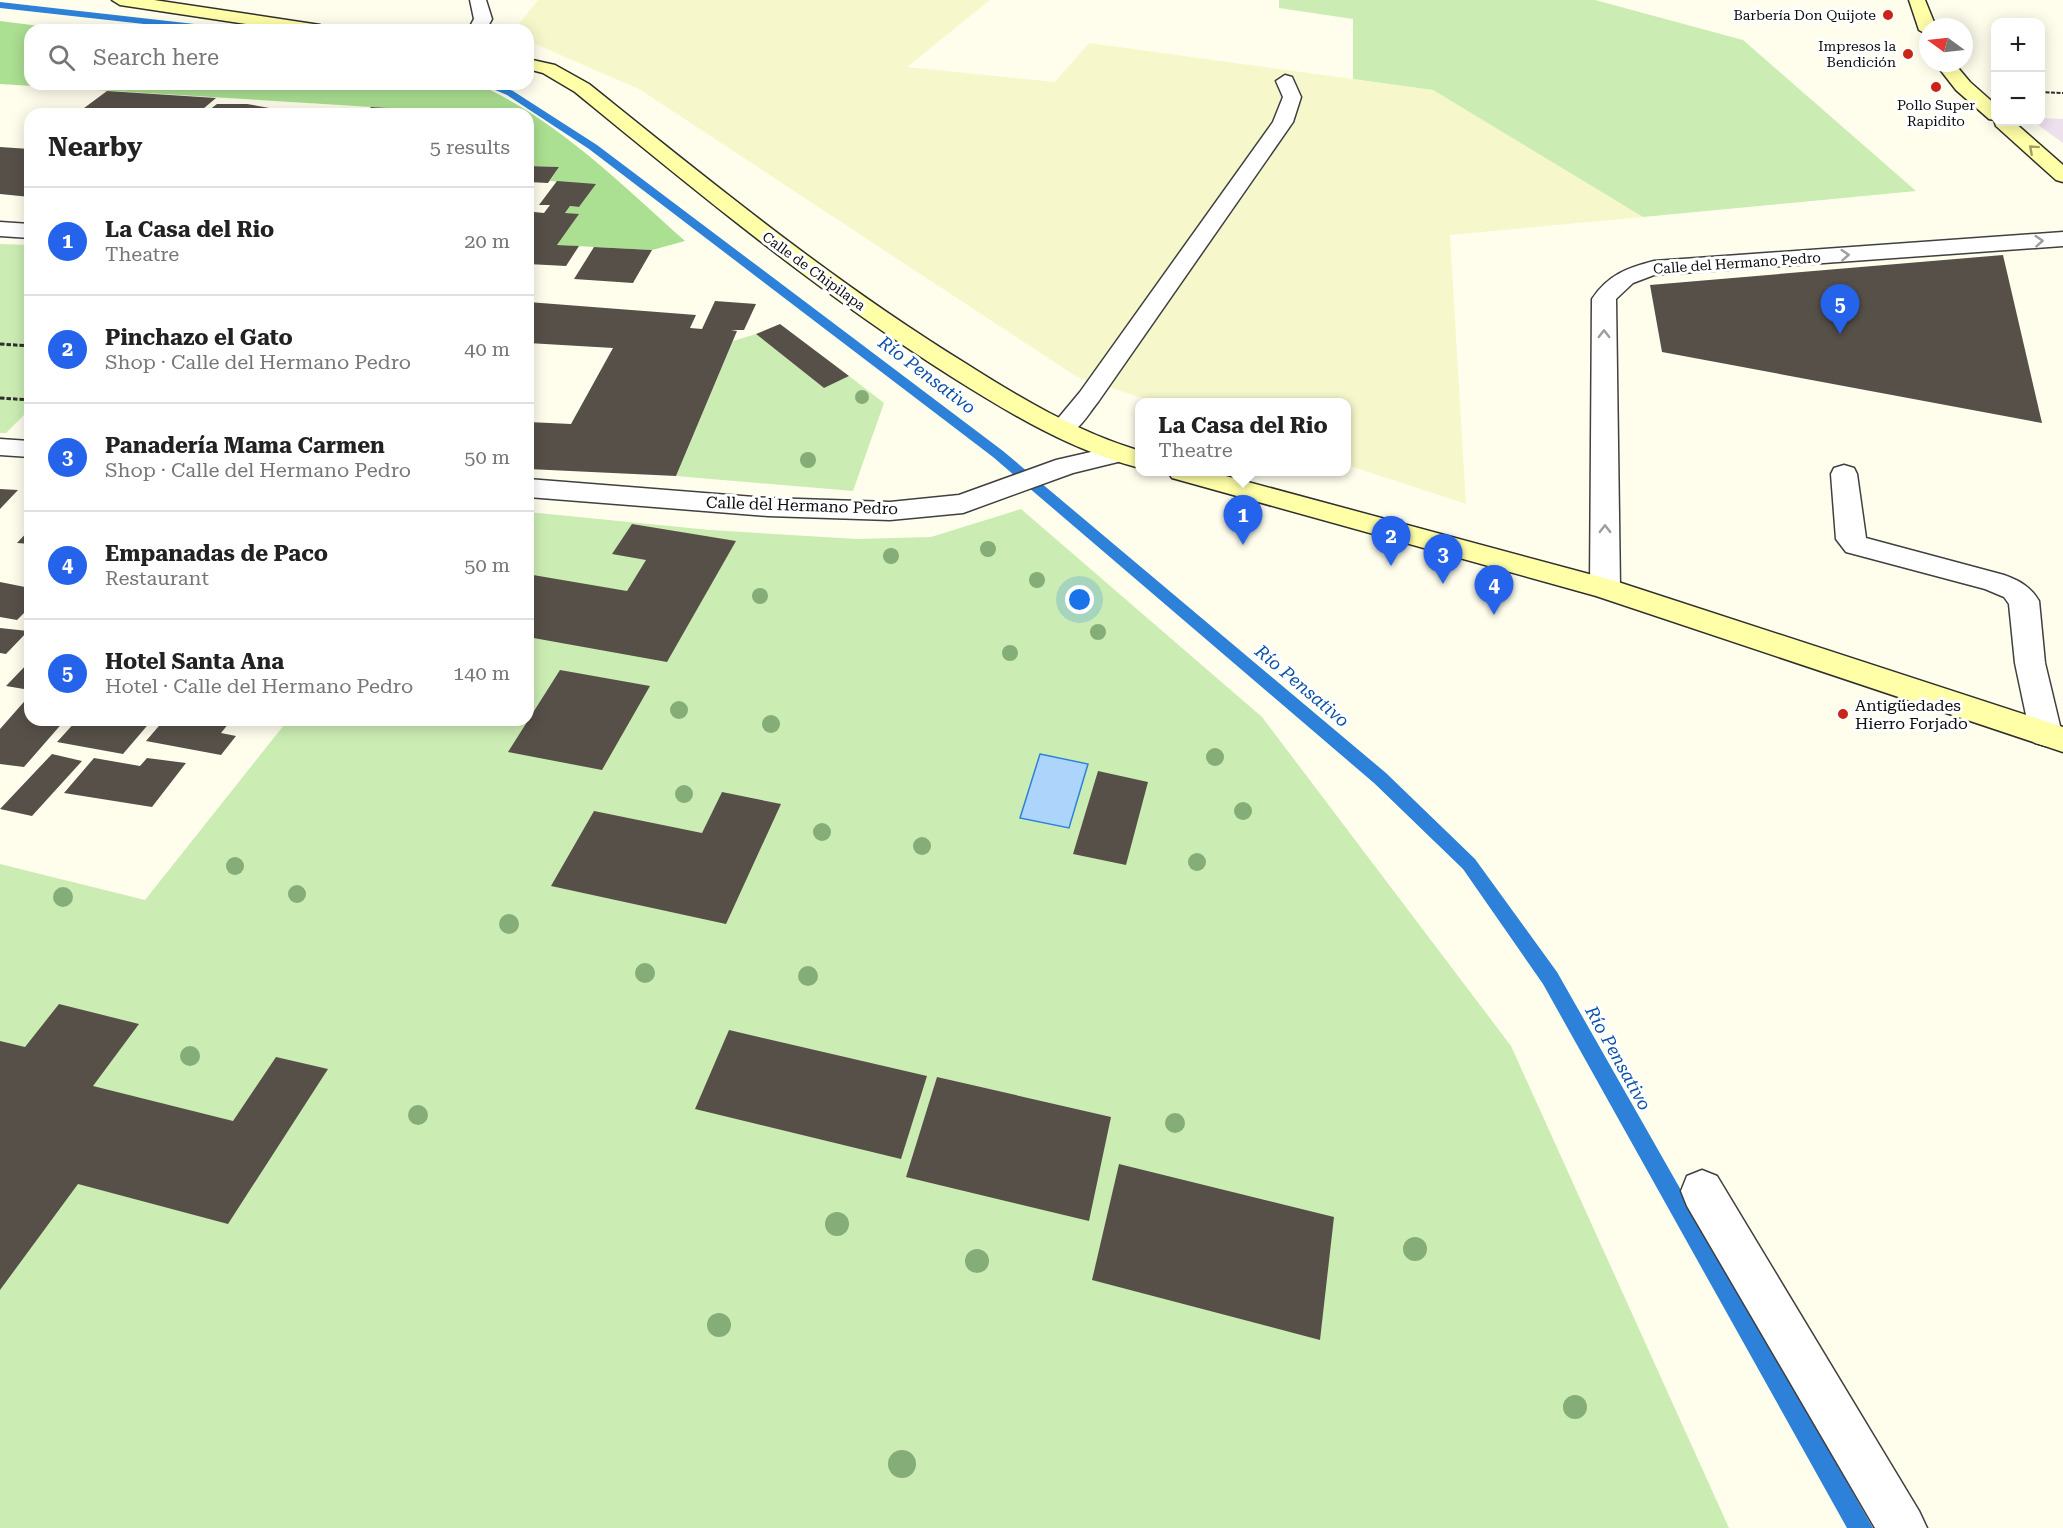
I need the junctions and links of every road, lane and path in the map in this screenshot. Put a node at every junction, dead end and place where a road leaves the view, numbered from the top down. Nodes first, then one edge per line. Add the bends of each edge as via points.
1 (120, 0) edge
2 (478, 0) edge
3 (1917, 0) edge
4 (1924, 18) edge
5 (280, 24) edge
6 (480, 24) edge
7 (534, 65) edge
8 (1951, 72) edge
9 (1285, 81) dead end
10 (2045, 92) edge
11 (2063, 93) edge
12 (1991, 111) edge
13 (2007, 126) edge
14 (2063, 176) edge
15 (0, 229) edge
16 (24, 231) edge
17 (2063, 239) edge
18 (0, 344) edge
19 (24, 346) edge
20 (0, 398) edge
21 (24, 400) edge
22 (1063, 428) junction
23 (1128, 457) edge
24 (1844, 474) dead end
25 (1199, 476) edge
26 (534, 488) edge
27 (1605, 588) junction
28 (2055, 737) edge
29 (1702, 1191) dead end
30 (1902, 1528) edge

1 - 5 main road
2 - 6 street via 483,19
3 - 4 main road
7 - 22 main road, Calle de Chipilapa via 549,69 582,88 790,254 917,346
8 - 12 main road
9 - 22 street via 1292,97 1283,122 1089,397
10 - 11 path
14 -> 13 main road
15 - 16 street
27 -> 17 street, Calle del Hermano Pedro via 1604,299 1621,279 1654,268
18 - 19 path
20 - 21 path
22 - 23 main road, Calle de Chipilapa
23 - 26 street, Calle del Hermano Pedro via 1065,466 963,504 890,511 768,507
24 - 28 street via 1850,539 1856,545 1994,582 2014,590 2024,601 2030,663
25 - 27 main road
27 - 28 main road
29 - 30 street

